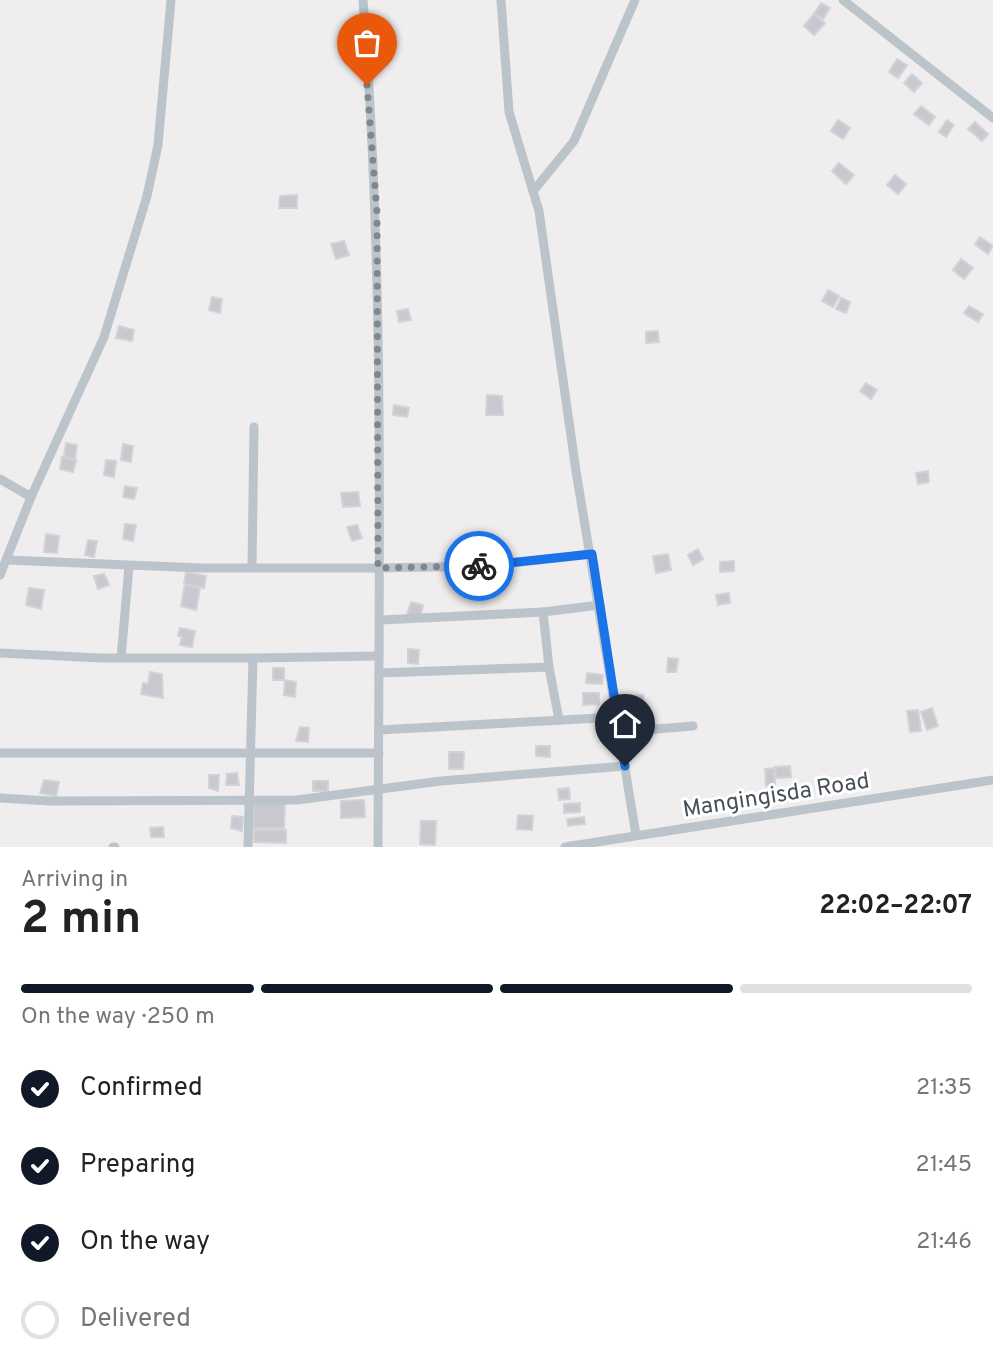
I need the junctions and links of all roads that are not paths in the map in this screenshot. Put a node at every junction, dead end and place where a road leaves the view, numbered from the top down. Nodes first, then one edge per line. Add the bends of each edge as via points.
1 (171, 0) edge
2 (363, 0) edge
3 (501, 0) edge
4 (635, 0) edge
5 (843, 0) edge
6 (993, 118) edge
7 (534, 190) junction
8 (254, 427) dead end
9 (0, 479) edge
10 (31, 497) junction
11 (592, 554) junction
12 (7, 560) junction
13 (129, 566) junction
14 (252, 567) junction
15 (378, 568) junction
16 (0, 575) edge
17 (600, 606) junction
18 (543, 612) junction
19 (381, 621) junction
20 (0, 653) edge
21 (379, 656) junction
22 (121, 658) junction
23 (253, 658) junction
24 (549, 667) junction
25 (379, 673) junction
26 (618, 717) junction
27 (559, 720) junction
28 (693, 726) dead end
29 (379, 730) junction
30 (620, 732) junction
31 (0, 753) edge
32 (251, 753) junction
33 (379, 753) junction
34 (625, 766) junction
35 (993, 780) edge
36 (378, 790) junction
37 (0, 798) edge
38 (250, 800) junction
39 (632, 840) edge
40 (248, 847) edge
41 (378, 847) edge
42 (565, 847) edge

1 - 10 street via 158,145 147,196 104,337
2 - 15 street via 377,213
3 - 7 street via 509,112
4 - 7 street via 574,141
5 - 6 street
7 - 11 street
8 - 14 street
9 - 10 street
10 - 12 street
11 - 15 street via 487,566
11 - 17 street
12 - 13 street
12 - 16 street
13 - 14 street
13 - 22 street
14 - 15 street
15 - 19 street
17 - 18 street
17 - 26 street
18 - 19 street
18 - 24 street
19 - 21 street
20 - 22 street
21 - 23 street
21 - 25 street
22 - 23 street
23 - 32 street
24 - 25 street
24 - 27 street
25 - 29 street
26 - 27 street
26 - 30 street
27 - 29 street
28 - 30 street
29 - 33 street
30 - 34 street
31 - 32 street
32 - 33 street
32 - 38 street
33 - 36 street
34 - 36 street
34 - 39 street
35 - 39 street, Mangingisda Road
36 - 38 street via 297,800
36 - 41 street
37 - 38 street
38 - 40 street
39 - 42 street, Mangingisda Road

